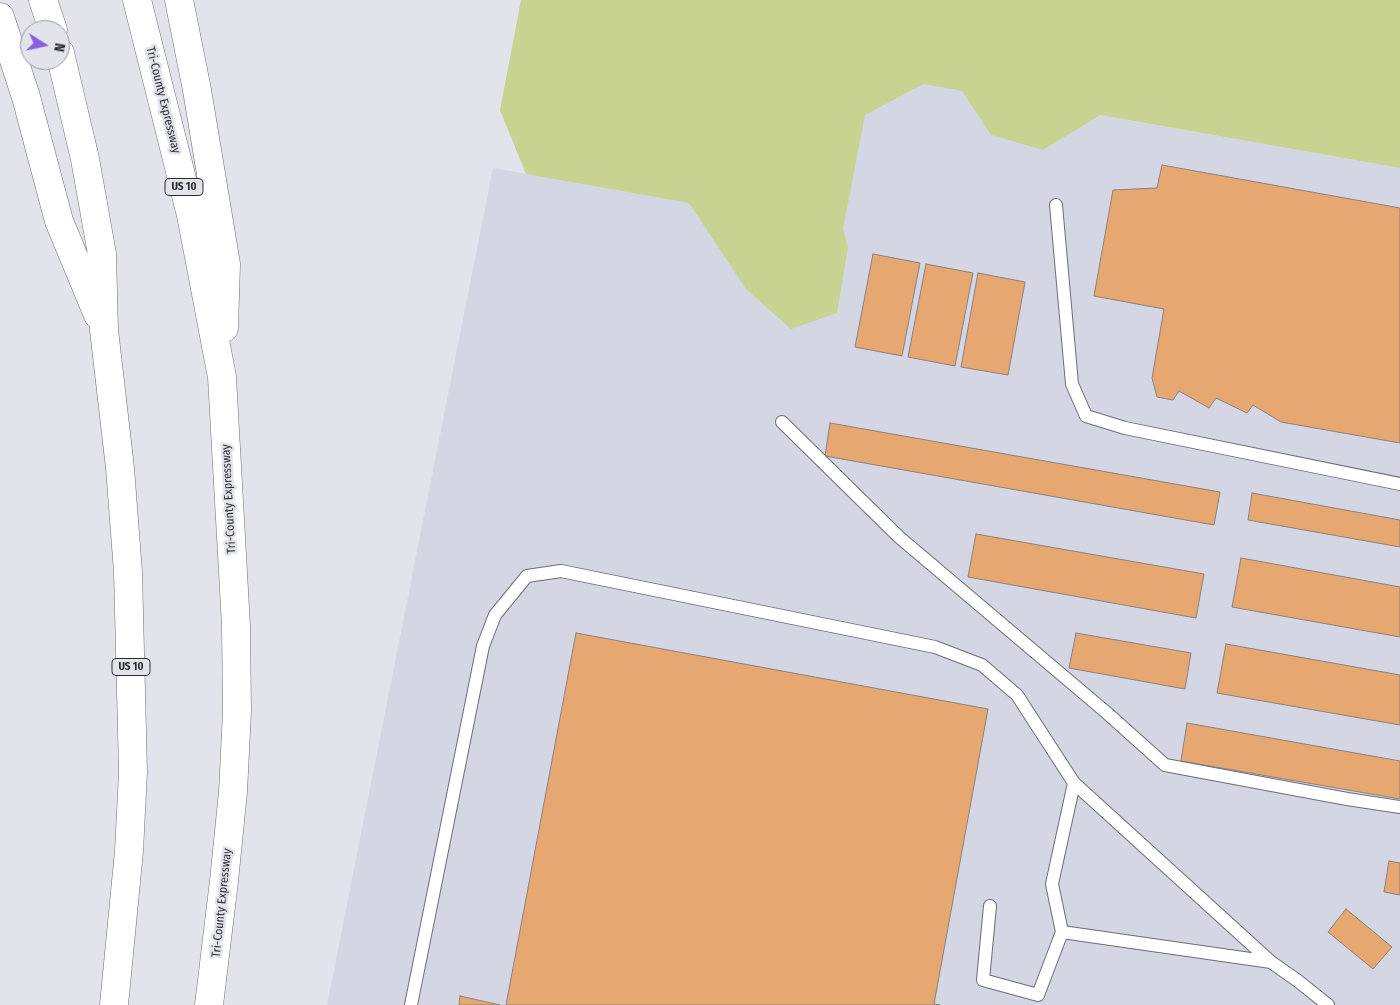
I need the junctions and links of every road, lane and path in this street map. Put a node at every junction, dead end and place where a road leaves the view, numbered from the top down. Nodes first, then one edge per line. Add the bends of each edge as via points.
1 (43, 0) edge
2 (138, 0) edge
3 (179, 0) edge
4 (0, 17) edge
5 (50, 20) edge
6 (64, 70) edge
7 (1056, 205) dead end
8 (104, 330) junction
9 (222, 377) junction
10 (782, 422) dead end
11 (1400, 484) edge
12 (1074, 783) junction
13 (1400, 807) edge
14 (990, 906) dead end
15 (1062, 932) junction
16 (1271, 962) junction
17 (114, 1005) edge
18 (209, 1005) edge
19 (411, 1005) edge
20 (1328, 1005) edge

1 - 5 highway
2 - 9 highway, Tri-County Expressway / US 10 via 191,215
3 - 9 highway via 226,264
4 - 8 highway via 26,97 59,221
6 - 8 highway, US 10 via 85,159 102,254
7 - 11 lane via 1072,384 1086,416 1125,428
8 - 17 highway, US 10 via 120,468 132,686 133,772 129,851
9 - 18 highway, Tri-County Expressway / US 10 via 236,626 237,710 228,841
10 - 13 lane via 899,537 1165,765
12 - 15 lane via 1052,884
12 - 16 lane
12 - 19 lane via 1017,695 982,665 935,647 561,571 527,576 494,615 483,646
14 - 15 lane via 983,980 1038,995
15 - 16 lane
16 - 20 lane

